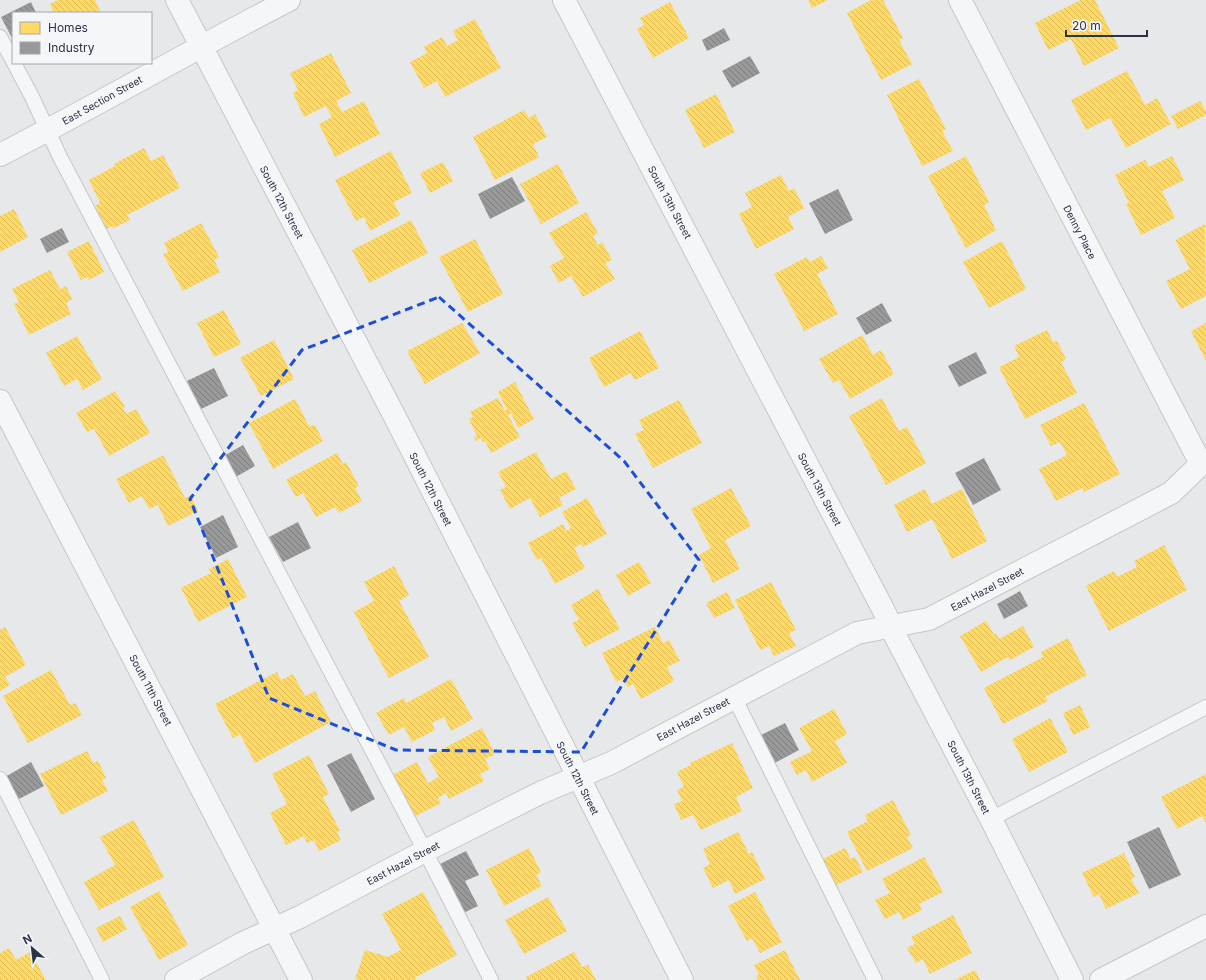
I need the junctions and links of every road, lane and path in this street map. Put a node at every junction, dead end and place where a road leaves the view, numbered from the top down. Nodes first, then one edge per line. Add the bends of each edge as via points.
1 (177, 0) edge
2 (289, 0) edge
3 (564, 0) edge
4 (960, 0) edge
5 (0, 37) edge
6 (200, 46) junction
7 (12, 58) edge
8 (15, 64) edge
9 (48, 130) junction
10 (0, 155) edge
11 (0, 401) edge
12 (1203, 462) edge
13 (890, 626) junction
14 (734, 697) junction
15 (1206, 707) edge
16 (578, 777) junction
17 (0, 779) edge
18 (991, 819) junction
19 (425, 851) junction
20 (1206, 926) edge
21 (276, 929) junction
22 (102, 980) edge
23 (176, 980) edge
24 (301, 980) edge
25 (491, 980) edge
26 (682, 980) edge
27 (875, 980) edge
28 (1072, 980) edge
29 (1101, 980) edge

1 - 6 street, South 12th Street
2 - 6 street, East Section Street
3 - 13 street, South 13th Street
4 - 12 street, Denny Place
5 - 7 lane
6 - 9 street, East Section Street
6 - 16 street, South 12th Street via 396,419
8 - 9 lane
9 - 10 street, East Section Street
9 - 19 lane
11 - 21 street, South 11th Street
12 - 13 street, East Hazel Street via 1171,493 930,619
13 - 14 street, East Hazel Street via 856,633
13 - 18 street, South 13th Street
14 - 16 street, East Hazel Street via 610,763
14 - 27 lane
15 - 18 lane
16 - 19 street, East Hazel Street via 540,793
16 - 26 street, South 12th Street
17 - 22 lane
18 - 28 street, South 13th Street
19 - 21 street, East Hazel Street
19 - 25 lane
20 - 29 street
21 - 23 street, East Hazel Street via 243,943
21 - 24 street, South 11th Street

